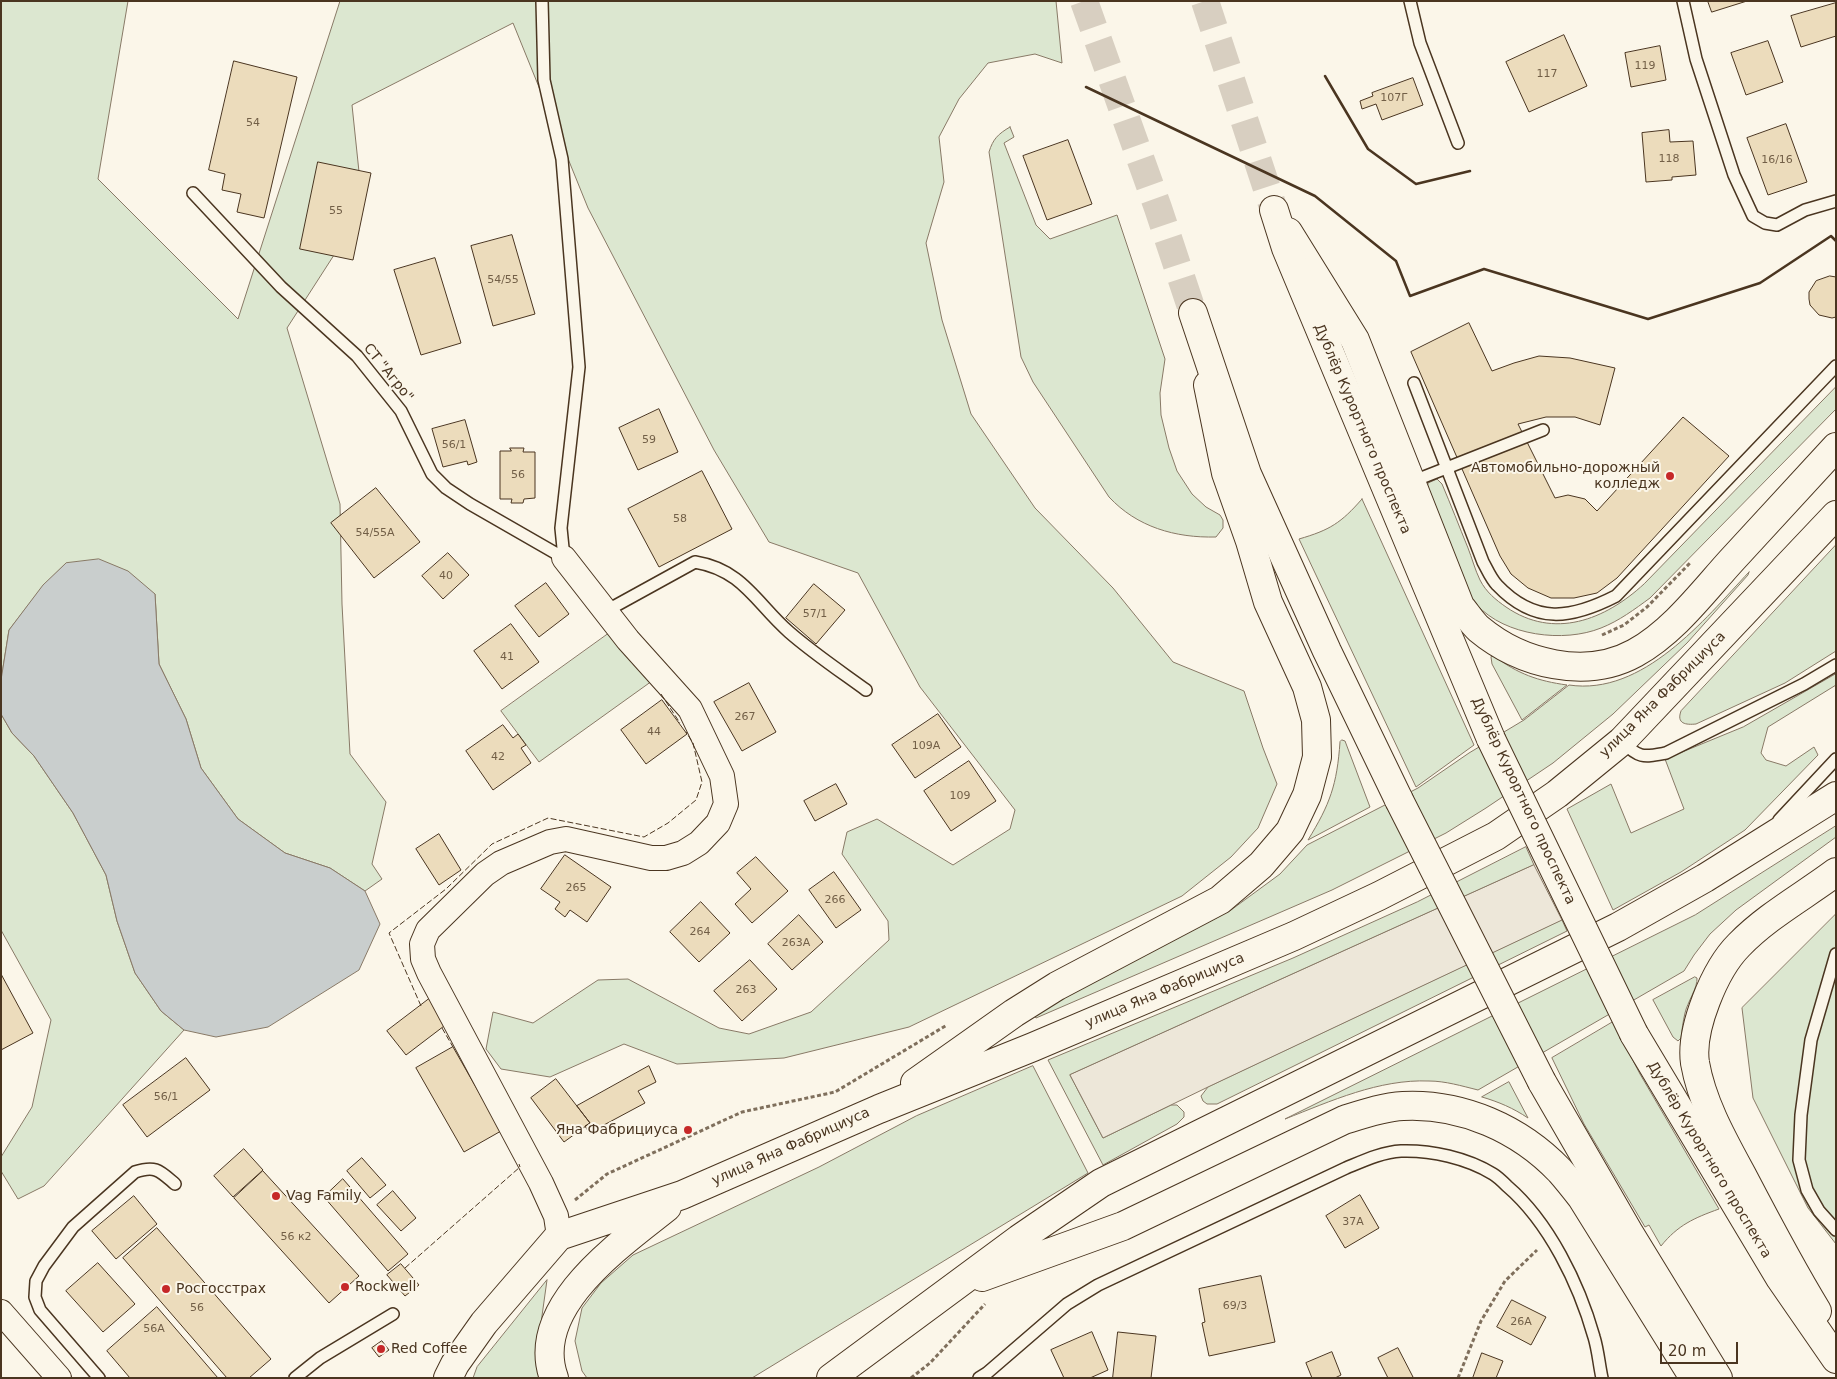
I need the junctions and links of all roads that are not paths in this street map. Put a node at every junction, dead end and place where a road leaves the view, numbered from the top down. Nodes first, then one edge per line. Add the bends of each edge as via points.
1 (542, 1) edge
2 (1410, 1) edge
3 (1683, 1) edge
4 (1458, 143) dead end
5 (193, 193) dead end
6 (1836, 202) edge
7 (1836, 366) edge
8 (1414, 383) dead end
9 (1543, 430) dead end
10 (1836, 447) edge
11 (1447, 468) junction
12 (1411, 482) junction
13 (1836, 515) edge
14 (564, 558) junction
15 (606, 611) junction
16 (1836, 666) edge
17 (866, 690) dead end
18 (1622, 741) junction
19 (1836, 759) edge
20 (1836, 796) edge
21 (1752, 848) junction
22 (1834, 876) edge
23 (1836, 954) edge
24 (879, 1109) junction
25 (174, 1184) dead end
26 (682, 1195) junction
27 (557, 1226) junction
28 (1836, 1230) edge
29 (950, 1289) junction
30 (1, 1312) edge
31 (393, 1314) dead end
32 (1836, 1342) edge
33 (1836, 1359) edge
34 (59, 1378) edge
35 (98, 1378) edge
36 (295, 1378) edge
37 (448, 1378) edge
38 (554, 1378) edge
39 (831, 1378) edge
40 (980, 1378) edge
41 (1602, 1378) edge
42 (1694, 1378) edge
43 (1718, 1378) edge

1 - 14 lane via 544,80 562,159 579,367 561,528
2 - 4 lane via 1420,43
3 - 6 lane via 1696,59 1734,175 1753,216 1777,225 1805,210
5 - 14 lane, СТ "Агро" via 281,287 357,356 401,411 432,474 446,488
7 - 11 lane via 1616,596 1566,615 1541,613 1518,603 1496,584 1483,562
8 - 11 lane
9 - 11 lane
10 - 12 main road via 1662,633 1635,653 1600,666 1571,667 1539,662 1505,647 1478,628 1460,606
11 - 12 lane
12 - 33 main road, Дублёр Курортного проспекта, bridge via 1355,340 1274,210 1286,248 1491,739 1634,1034 1780,1278
13 - 18 main road, улица Яна Фабрициуса
14 - 15 street
15 - 17 lane via 696,562 711,564 734,576 789,632
15 - 27 street via 690,709 722,776 726,804 718,823 699,843 666,858 651,858 566,839 550,842 485,874 428,930 422,944 423,959 429,973 541,1183
16 - 18 lane via 1666,753 1645,757 1630,750
18 - 24 main road, улица Яна Фабрициуса via 1557,794 1496,836 1379,896 1105,1017
19 - 21 lane
20 - 21 main road
21 - 29 main road via 1618,927 1101,1183
22 - 32 main road via 1738,945 1719,970 1697,1032 1695,1061 1703,1094 1724,1142 1787,1261
23 - 28 lane via 1811,1040 1799,1160 1807,1190
24 - 26 main road, улица Яна Фабрициуса
24 - 43 main road, bridge via 1014,1013 1220,900 1261,865 1290,831 1307,795 1317,757 1316,720 1307,687 1268,602 1226,473 1193,313 1247,474 1398,800 1542,1082
25 - 35 lane via 154,1168 136,1172 73,1227 36,1281 35,1297 40,1310
26 - 27 main road, улица Яна Фабрициуса
26 - 38 main road via 612,1251 582,1280 568,1300 555,1327 550,1351
27 - 37 main road via 484,1323
29 - 39 main road
29 - 42 main road via 1123,1226 1344,1120 1403,1106 1452,1110 1490,1122 1521,1139 1560,1171 1582,1198
30 - 34 street
31 - 36 lane via 320,1358
40 - 41 lane via 1067,1304 1098,1285 1346,1168 1400,1151 1429,1152 1459,1159 1493,1174 1523,1200 1550,1238 1574,1282 1594,1336

